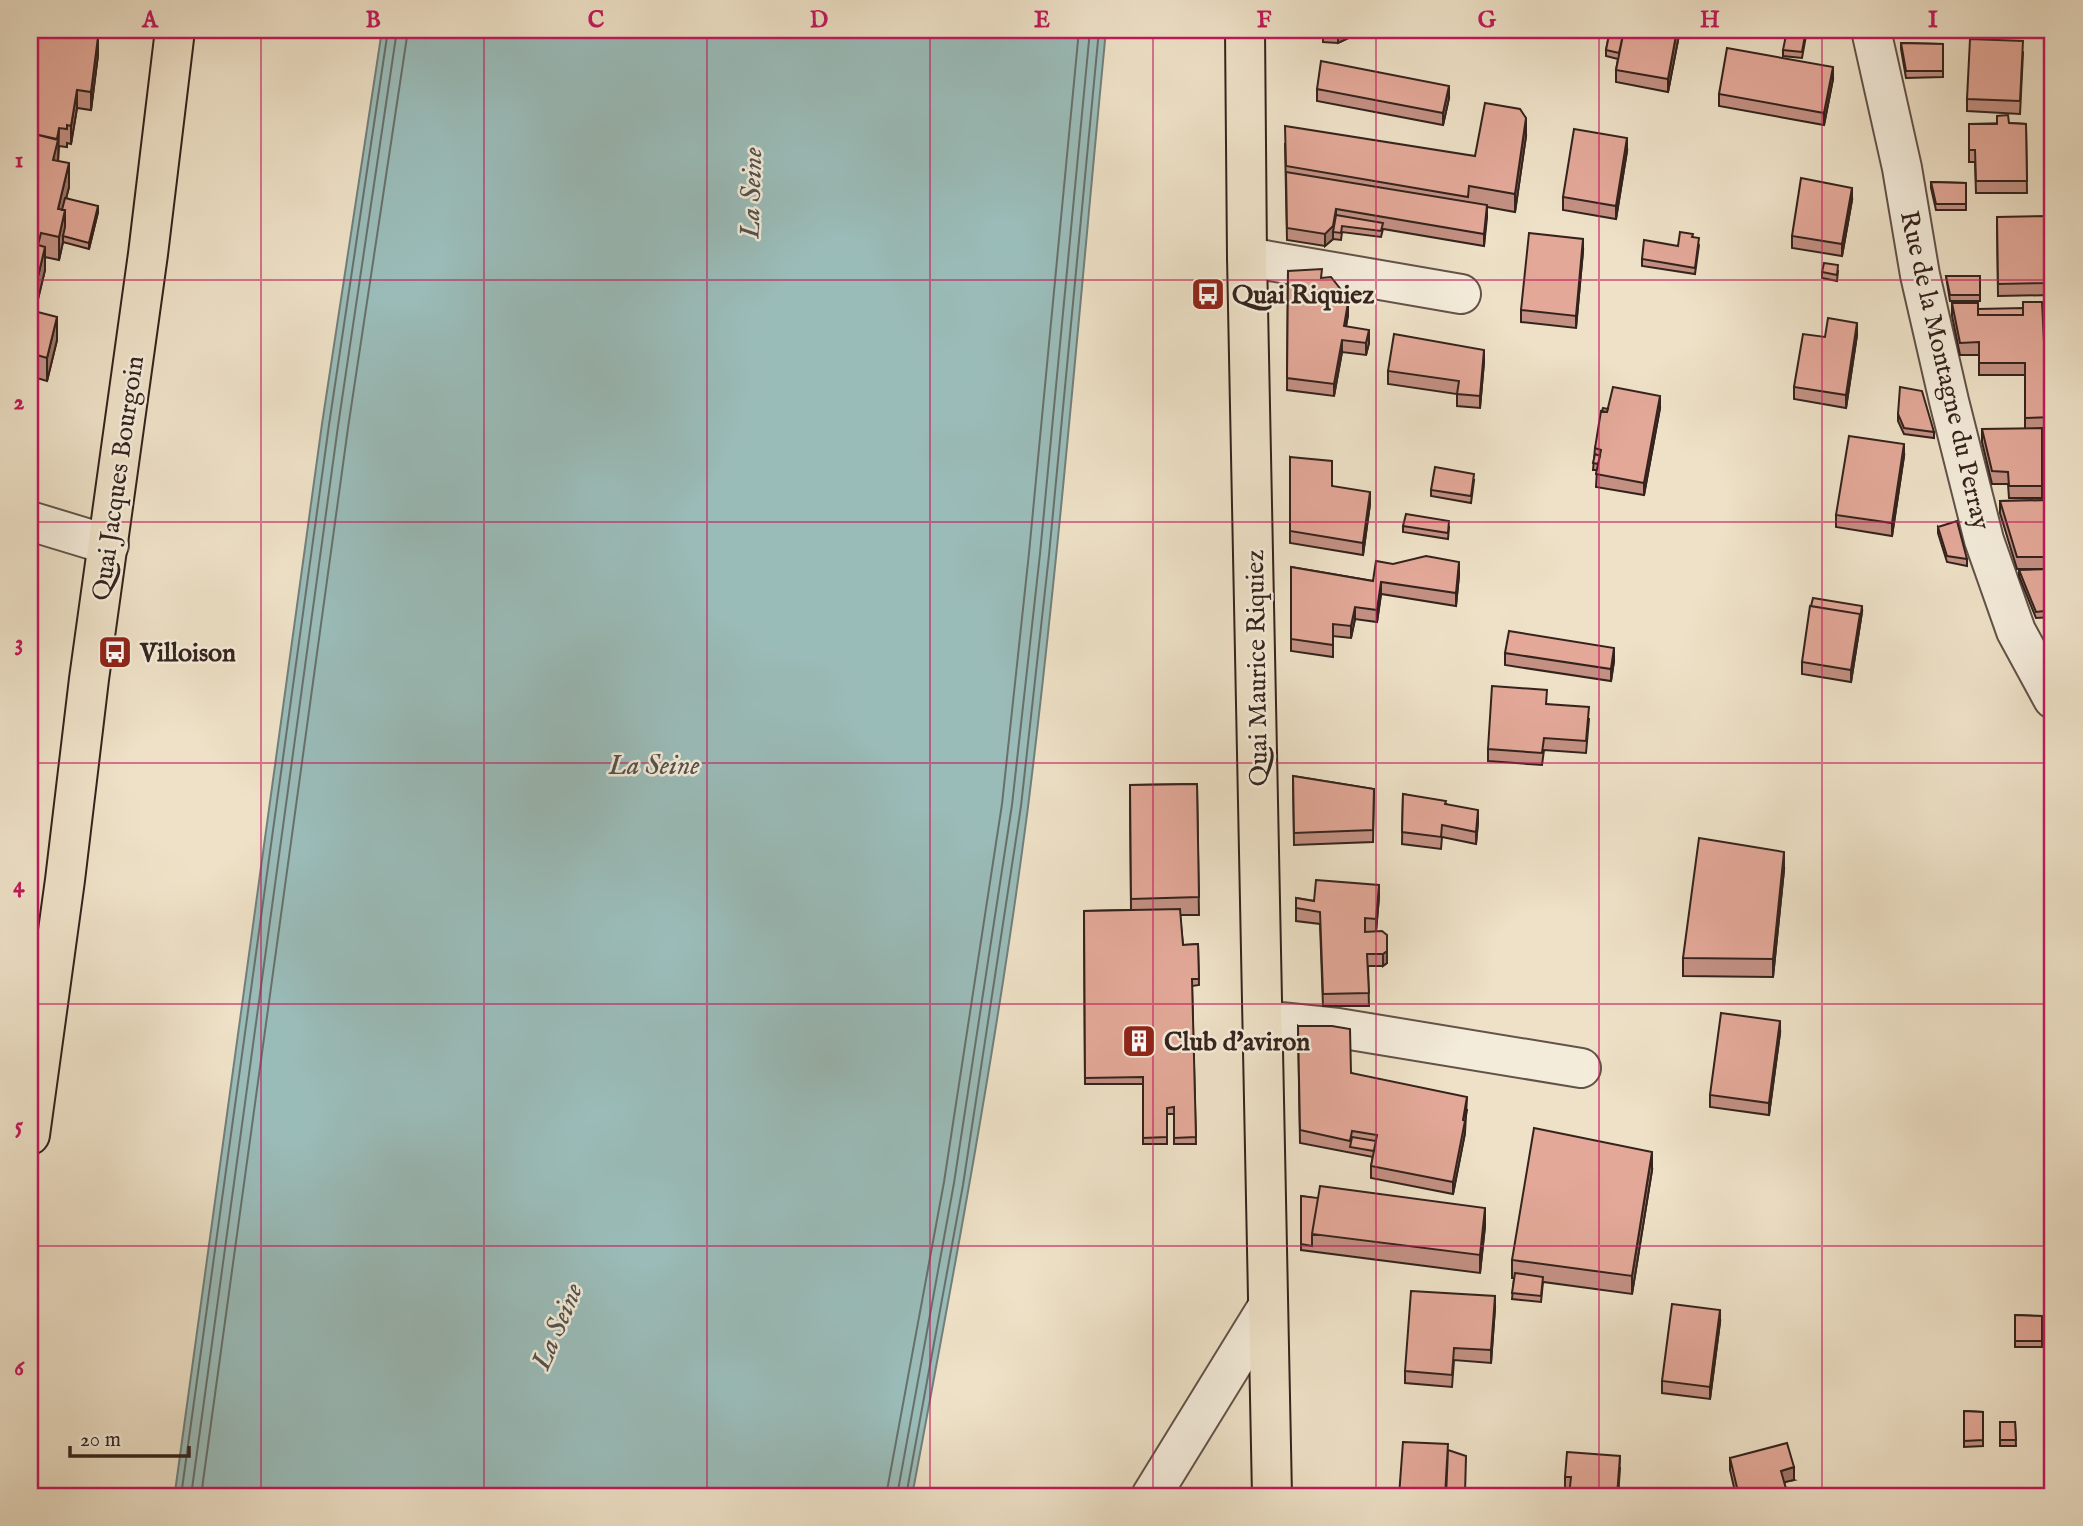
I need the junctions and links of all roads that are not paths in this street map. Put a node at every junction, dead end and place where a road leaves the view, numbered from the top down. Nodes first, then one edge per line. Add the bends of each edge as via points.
1 (175, 30) edge
2 (1245, 30) edge
3 (1871, 30) edge
4 (1247, 257) junction
5 (1461, 294) dead end
6 (30, 521) edge
7 (109, 545) junction
8 (2053, 699) edge
9 (1263, 1020) junction
10 (1581, 1068) dead end
11 (30, 1135) edge
12 (1268, 1306) junction
13 (1151, 1496) edge
14 (1272, 1496) edge

1 - 7 main road, Quai Jacques Bourgoin
2 - 4 main road, Quai Maurice Riquiez
3 - 8 street, Rue de la Montagne du Perray via 1929,313 1984,540 2016,631
4 - 5 street
4 - 9 main road, Quai Maurice Riquiez
6 - 7 street
7 - 11 main road, Quai Jacques Bourgoin
9 - 10 street
9 - 12 main road, Quai Maurice Riquiez
12 - 13 street
12 - 14 main road, Quai Maurice Riquiez

